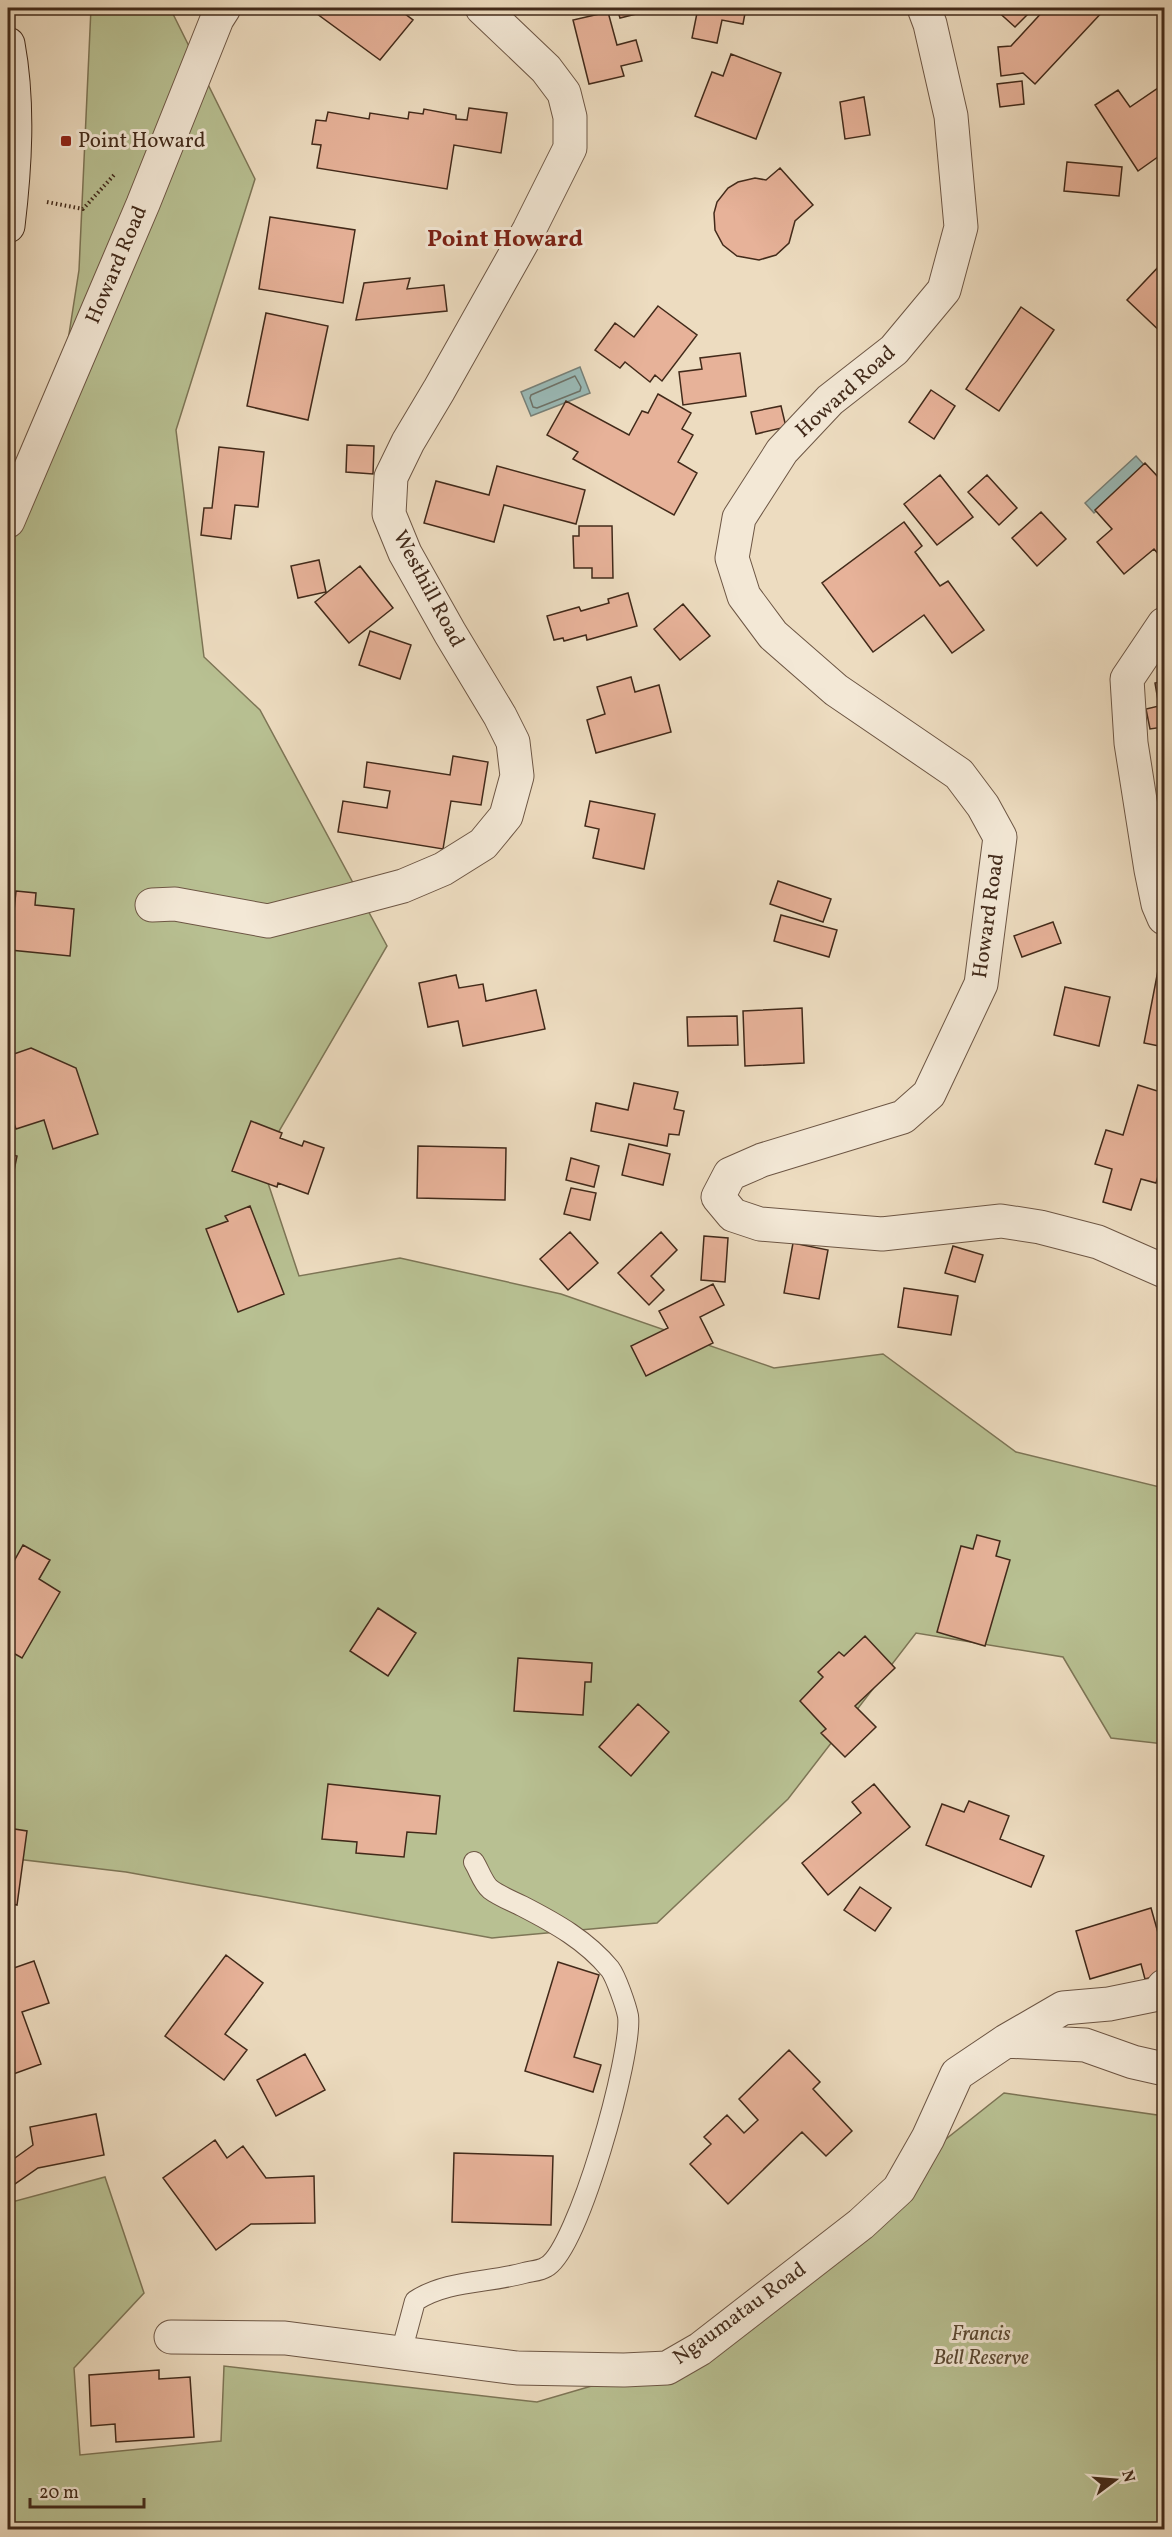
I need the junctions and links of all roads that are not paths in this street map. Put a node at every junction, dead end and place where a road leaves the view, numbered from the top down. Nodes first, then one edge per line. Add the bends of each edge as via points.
1 (224, 8) edge
2 (482, 8) edge
3 (924, 8) edge
4 (8, 44) edge
5 (8, 226) edge
6 (8, 521) edge
7 (1164, 624) edge
8 (152, 905) dead end
9 (1164, 918) edge
10 (1164, 1272) edge
11 (474, 1862) dead end
12 (1164, 1986) edge
13 (1006, 2042) junction
14 (1164, 2069) edge
15 (171, 2337) dead end
16 (401, 2353) junction

1 - 6 street, Howard Road via 216,19 143,204
2 - 8 street, Westhill Road via 546,69 564,93 570,117 570,148 529,230 408,442 391,477 389,514 405,553 513,742 517,776 506,816 483,844 442,869 403,886 332,905 268,921 174,904
3 - 10 street, Howard Road via 951,116 961,227 944,290 894,350 830,400 782,451 739,518 732,558 744,596 773,635 836,690 959,774 983,807 1000,837 981,984 929,1094 903,1117 762,1160 730,1174 718,1197 733,1215 760,1224 882,1234 1001,1221 1040,1227 1098,1242
4 - 5 street via 15,126
7 - 9 street via 1127,678 1131,742 1151,870
11 - 16 lane via 489,1888 586,1943 612,1971 628,2017 623,2060 588,2190 564,2245 547,2267 454,2285 429,2292 415,2301
12 - 13 street, Ngaumatau Road via 1158,1994 1064,2008
13 - 14 street via 1085,2045
13 - 16 street, Ngaumatau Road via 957,2074 899,2189 861,2224 700,2349 667,2368 517,2368
15 - 16 street, Ngaumatau Road via 285,2338

